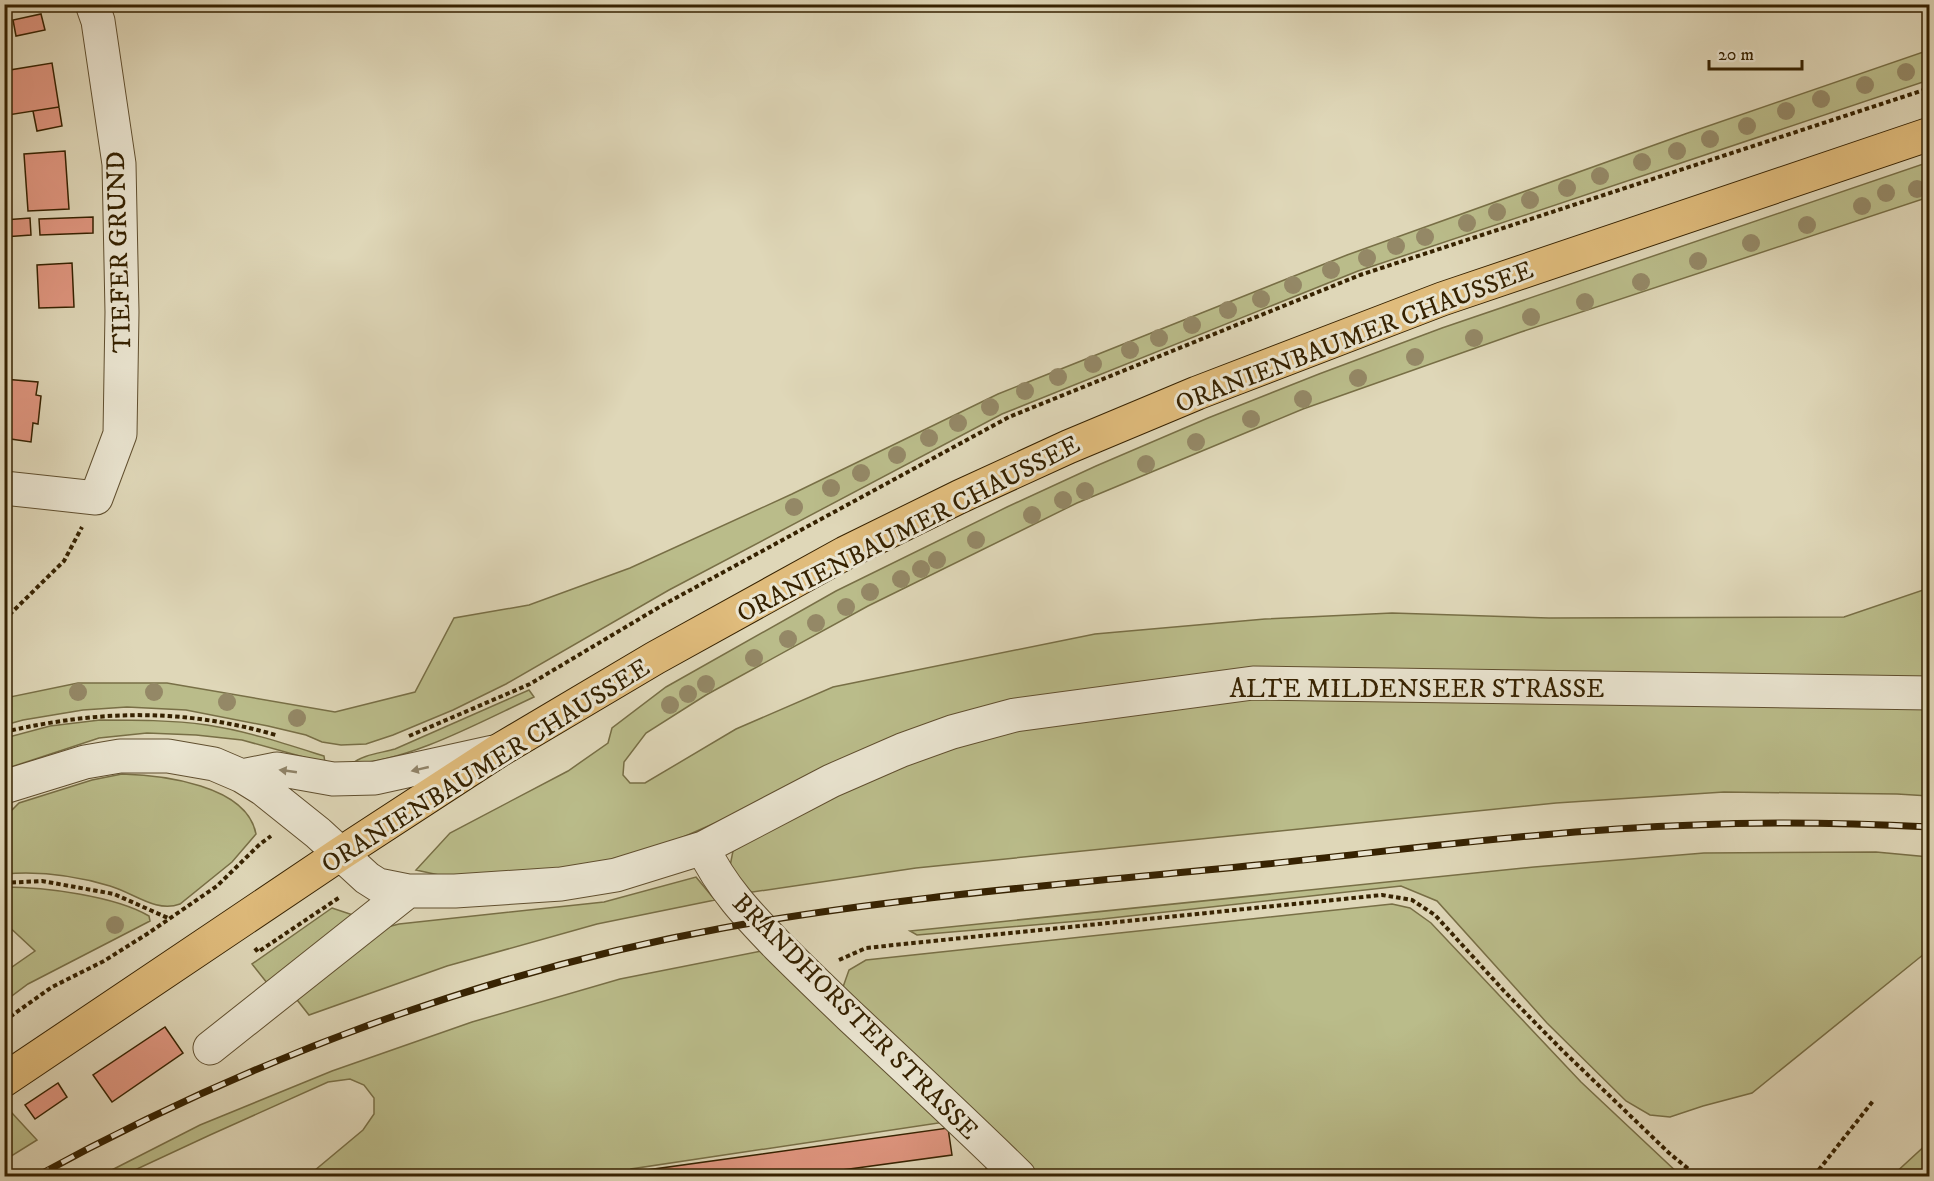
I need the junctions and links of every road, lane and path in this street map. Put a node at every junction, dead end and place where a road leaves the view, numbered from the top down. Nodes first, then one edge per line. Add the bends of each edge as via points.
1 (92, 4) edge
2 (1929, 134) edge
3 (4, 488) edge
4 (96, 498) junction
5 (4, 620) edge
6 (1929, 693) edge
7 (498, 751) junction
8 (242, 776) junction
9 (4, 787) edge
10 (703, 848) junction
11 (340, 854) junction
12 (4, 883) edge
13 (217, 886) dead end
14 (408, 891) junction
15 (168, 918) junction
16 (813, 981) junction
17 (4, 1021) edge
18 (210, 1048) dead end
19 (4, 1080) edge
20 (1874, 1101) dead end
21 (942, 1176) edge
22 (955, 1176) edge
23 (1019, 1176) edge
24 (1697, 1176) edge
25 (1814, 1176) edge

1 - 4 street, TIEFER GRUND via 98,21 118,164 122,312 120,434
2 - 7 main road, ORANIENBAUMER CHAUSSEE via 1442,299 1068,447 845,554
3 - 4 street
4 - 5 path via 64,561
6 - 10 street, ALTE MILDENSEER STRASSE via 1253,683 1015,715 952,732 831,781
7 -> 8 street via 375,778 338,779 277,769
7 - 11 main road, ORANIENBAUMER CHAUSSEE
8 - 9 street, ALTE MILDENSEER STRASSE via 214,764 168,756 120,756 85,762
8 - 11 street, ALTE MILDENSEER STRASSE via 284,805
10 - 14 street, ALTE MILDENSEER STRASSE via 616,875 561,884
10 - 16 street, BRANDHORSTER STRASSE via 742,908
11 - 14 street, ALTE MILDENSEER STRASSE via 378,885
11 - 19 main road, ORANIENBAUMER CHAUSSEE
12 - 15 path via 42,881 114,894
13 - 15 path
14 - 18 street
15 - 17 path via 104,961 52,987
16 - 23 street, BRANDHORSTER STRASSE
16 - 24 path via 830,964 866,948 1382,895 1412,900 1435,915 1564,1052
20 - 25 path
21 - 22 path

